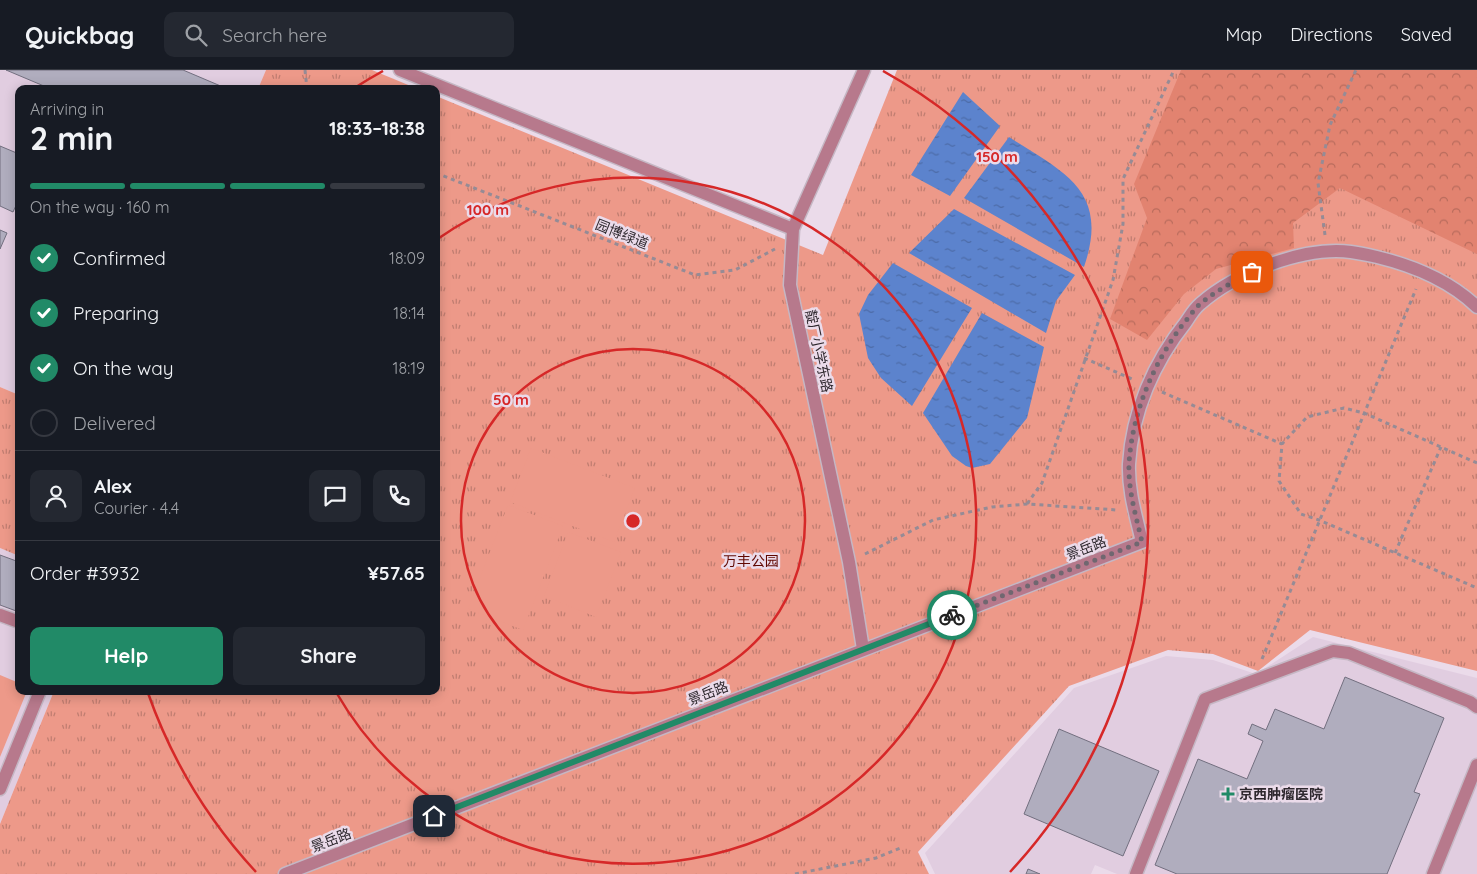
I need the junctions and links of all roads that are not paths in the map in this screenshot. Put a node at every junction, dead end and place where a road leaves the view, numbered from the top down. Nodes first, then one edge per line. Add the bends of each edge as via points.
1 (400, 70) edge
2 (864, 70) edge
3 (437, 85) edge
4 (440, 86) edge
5 (793, 229) junction
6 (1477, 307) edge
7 (0, 615) edge
8 (15, 621) edge
9 (863, 649) junction
10 (38, 695) edge
11 (1477, 707) edge
12 (1477, 765) edge
13 (0, 790) edge
14 (285, 874) edge
15 (1136, 874) edge
16 (1433, 874) edge

1 - 3 street
2 - 5 street, 靛厂小学东路
4 - 5 street
5 - 9 street, 靛厂小学东路 via 790,284 849,562
6 - 9 street, 景岳路 via 1460,290 1408,264 1350,251 1308,254 1269,264 1235,280 1199,304 1172,339 1147,386 1129,464 1131,496 1142,542
7 - 8 street
9 - 14 street, 景岳路
10 - 13 street
11 - 15 street via 1349,653 1332,650 1205,699
12 - 16 street

